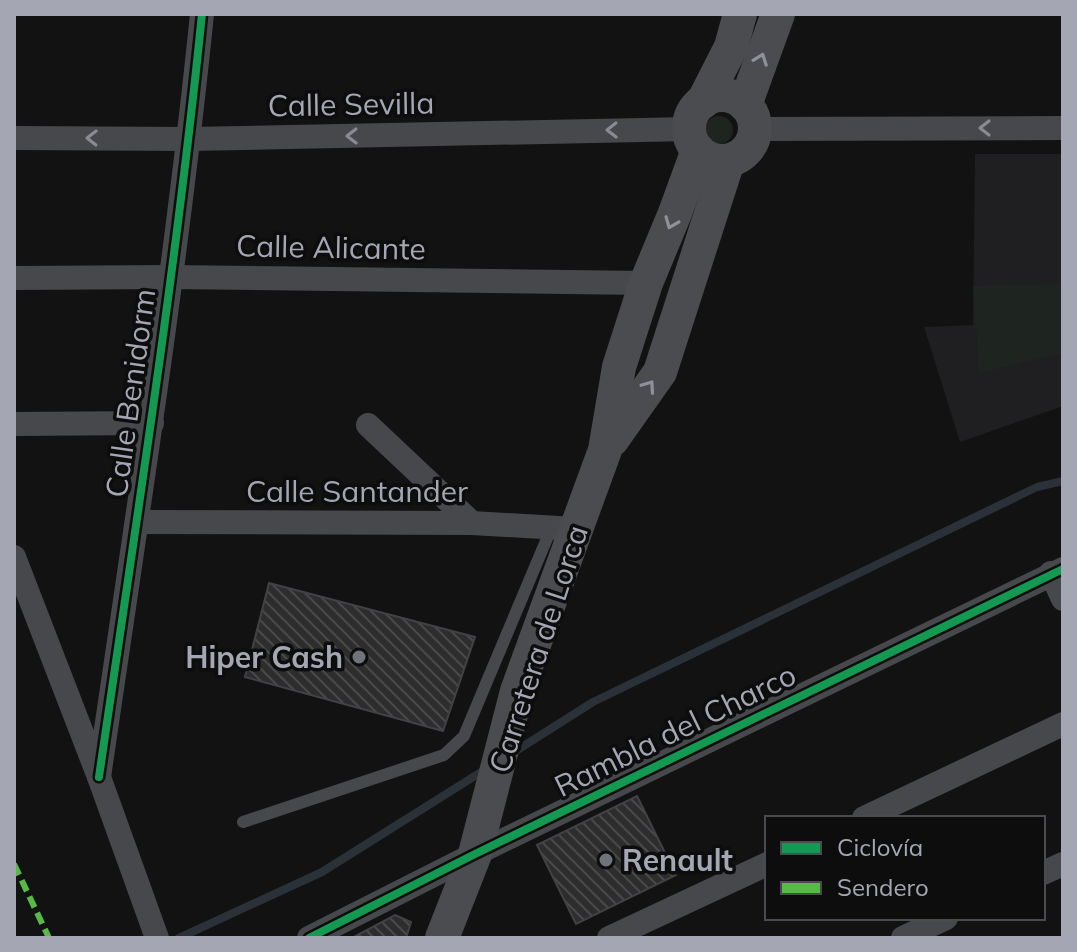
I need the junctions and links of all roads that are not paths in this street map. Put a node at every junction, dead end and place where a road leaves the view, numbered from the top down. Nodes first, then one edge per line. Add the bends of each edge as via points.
1 (202, 14) edge
2 (740, 14) edge
3 (778, 14) edge
4 (750, 117) junction
5 (1063, 128) edge
6 (705, 135) junction
7 (14, 138) edge
8 (189, 139) junction
9 (170, 277) junction
10 (14, 278) edge
11 (646, 283) junction
12 (152, 423) junction
13 (14, 424) edge
14 (368, 425) dead end
15 (605, 450) junction
16 (137, 522) junction
17 (472, 523) junction
18 (564, 529) junction
19 (14, 557) edge
20 (1057, 571) edge
21 (1063, 599) edge
22 (1063, 724) edge
23 (99, 777) junction
24 (868, 816) edge
25 (243, 822) dead end
26 (477, 844) junction
27 (765, 865) edge
28 (942, 920) edge
29 (157, 938) edge
30 (309, 938) edge
31 (442, 938) edge
32 (609, 938) edge
33 (903, 938) edge

1 - 8 street, Calle Benidorm
2 - 6 main road, Carretera de Lorca
4 -> 3 main road
5 -> 4 street
4 - 6 main road via 753,139 745,152
4 - 6 main road via 733,97 721,95
6 -> 8 street, Calle Sevilla
6 -> 11 main road, Carretera de Lorca
15 -> 6 main road, Carretera de Lorca via 660,372
8 -> 7 street, Calle Sevilla
8 - 9 street, Calle Benidorm
9 - 10 street, Calle Alicante
9 - 11 street, Calle Alicante
9 - 12 street, Calle Benidorm
11 - 15 main road, Carretera de Lorca via 619,367
12 - 13 street
12 - 16 street, Calle Benidorm
14 - 17 street
15 - 18 main road, Carretera de Lorca
16 - 17 street, Calle Santander
16 - 23 street, Calle Benidorm
17 - 18 street, Calle Santander
18 - 25 lane via 464,736 444,755
18 - 26 main road, Carretera de Lorca
19 - 23 street
20 - 21 street
20 - 26 street, Rambla del Charco
22 - 24 street
23 - 29 street
26 - 30 street, Rambla del Charco
26 - 31 main road, Carretera de Lorca
27 - 32 street
28 - 33 street

